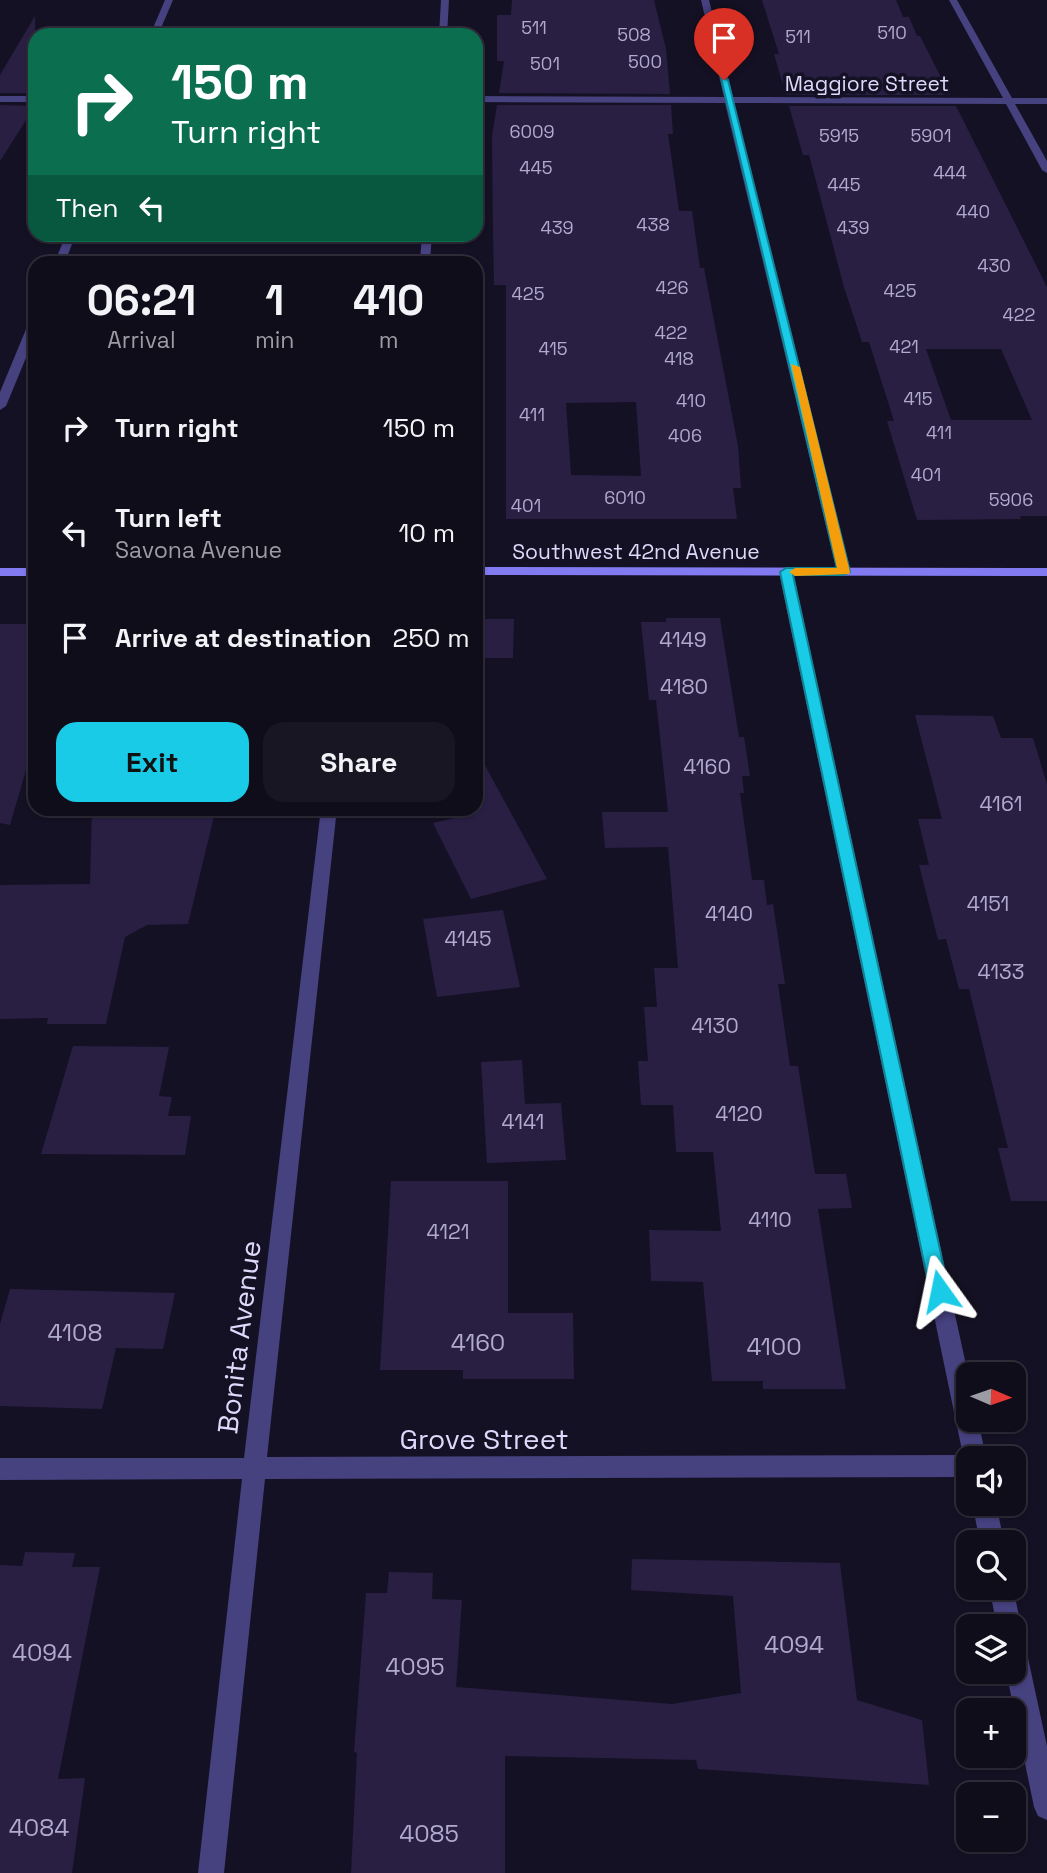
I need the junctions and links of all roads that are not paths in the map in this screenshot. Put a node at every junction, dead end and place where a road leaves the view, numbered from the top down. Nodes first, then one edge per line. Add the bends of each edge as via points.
1 (169, 0) edge
2 (445, 0) edge
3 (705, 0) edge
4 (953, 0) edge
5 (157, 28) edge
6 (443, 28) edge
7 (0, 99) edge
8 (28, 99) edge
9 (483, 100) edge
10 (729, 100) junction
11 (1009, 101) junction
12 (1047, 101) edge
13 (1047, 170) edge
14 (28, 339) edge
15 (0, 406) edge
16 (0, 572) edge
17 (28, 572) edge
18 (483, 572) edge
19 (786, 572) junction
20 (844, 572) junction
21 (1047, 572) edge
22 (328, 816) edge
23 (972, 1446) edge
24 (956, 1466) edge
25 (0, 1469) edge
26 (254, 1470) junction
27 (1021, 1684) edge
28 (1047, 1807) edge
29 (211, 1873) edge

1 - 5 street
2 - 6 street
3 - 10 street
4 - 11 street
7 - 8 street
9 - 10 street, Maggiore Street
10 - 11 street, Maggiore Street
10 - 20 street
11 - 12 street, Maggiore Street
11 - 13 street
14 - 15 street
16 - 17 main road
18 - 19 main road, Southwest 42nd Avenue
19 - 20 main road, Southwest 42nd Avenue
19 - 23 street
20 - 21 main road, Southwest 42nd Avenue
22 - 26 street, Bonita Avenue
24 - 26 street, Grove Street
25 - 26 street, Grove Street
26 - 29 street, Bonita Avenue
27 - 28 street

